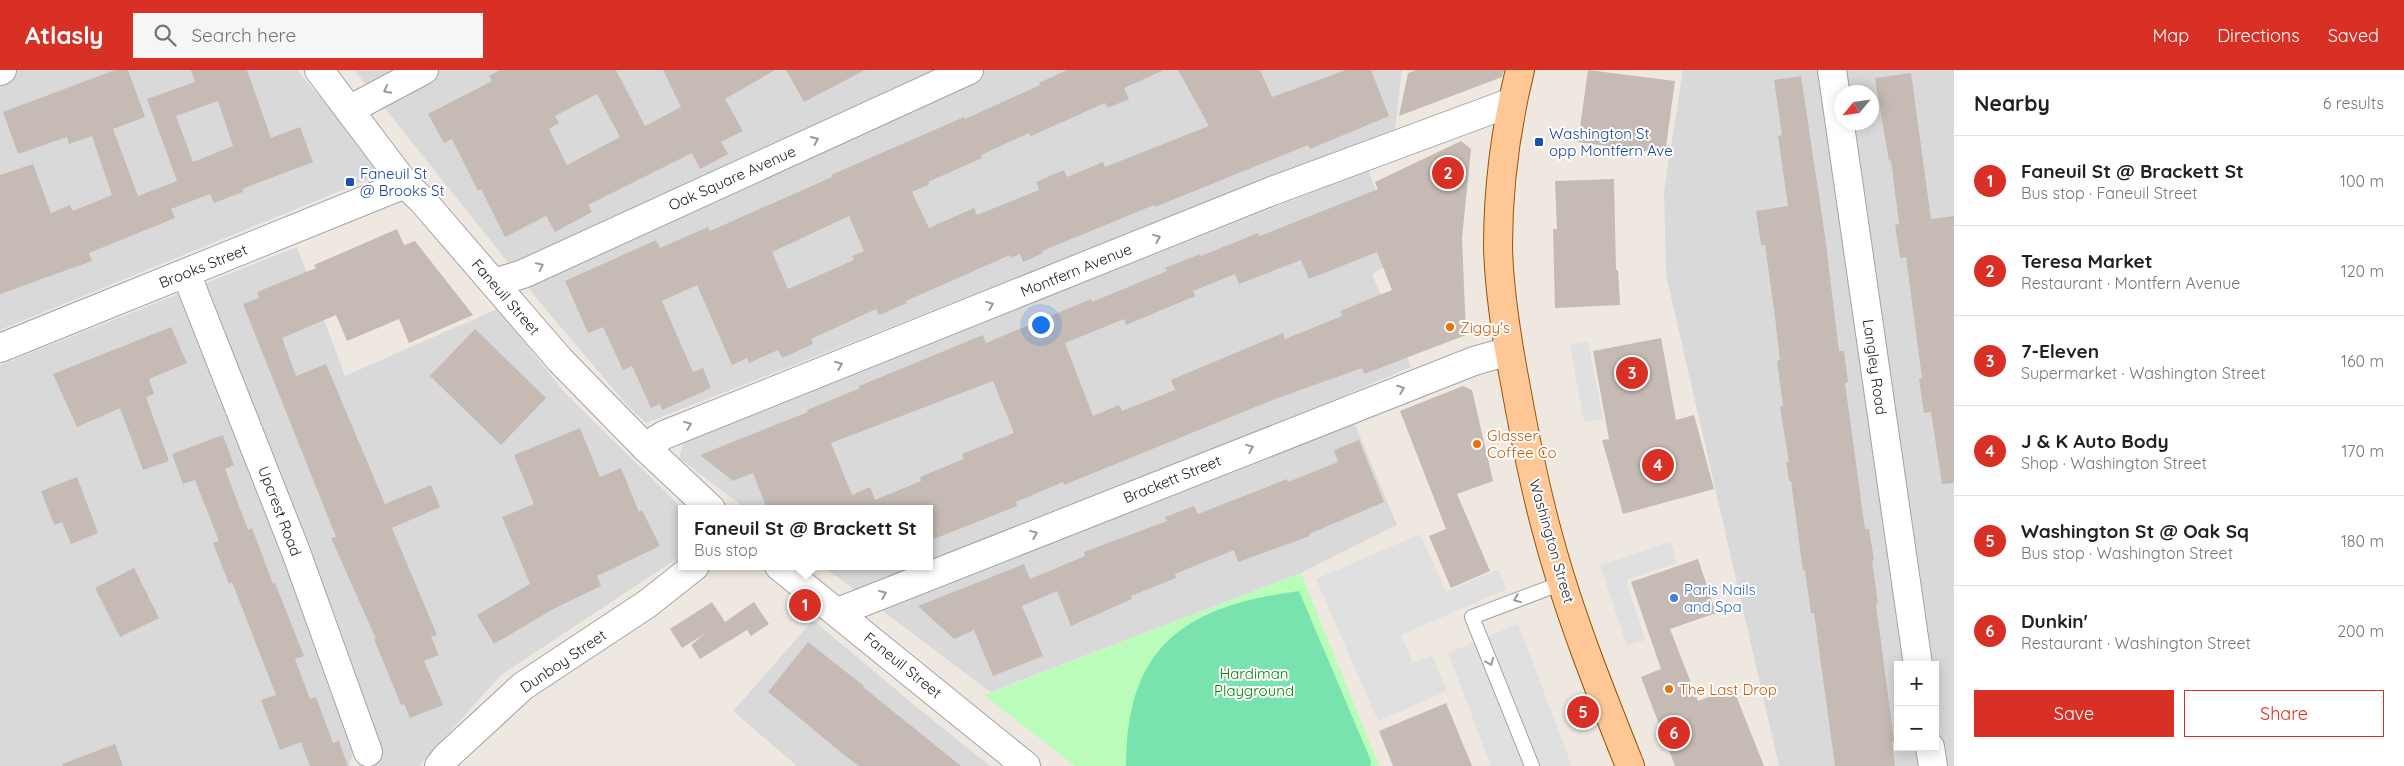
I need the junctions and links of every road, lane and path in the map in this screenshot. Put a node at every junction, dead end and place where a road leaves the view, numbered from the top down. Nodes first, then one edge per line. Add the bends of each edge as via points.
1 (319, 70) edge
2 (424, 70) edge
3 (969, 70) edge
4 (1520, 70) edge
5 (1832, 70) edge
6 (1512, 102) junction
7 (349, 110) junction
8 (406, 184) junction
9 (186, 273) junction
10 (494, 283) junction
11 (0, 348) edge
12 (1509, 351) junction
13 (645, 448) junction
14 (706, 505) edge
15 (691, 570) edge
16 (784, 570) edge
17 (1562, 583) junction
18 (838, 612) junction
19 (1917, 661) edge
20 (1931, 751) edge
21 (368, 752) dead end
22 (439, 766) edge
23 (1026, 766) edge
24 (1532, 766) edge
25 (1630, 766) edge
26 (1933, 766) edge

1 - 7 street, Faneuil Street
2 -> 7 street
10 -> 3 street, Oak Square Avenue via 523,274
4 - 6 main road, Washington Street
5 - 19 street, Langley Road
6 - 12 main road, Washington Street via 1499,205 1498,246
13 -> 6 street, Montfern Avenue via 664,435 1263,194
7 - 8 street, Faneuil Street
8 - 9 street, Brooks Street
8 - 10 street, Faneuil Street
9 - 11 street, Brooks Street
9 - 21 street, Upcrest Road via 296,552
10 - 13 street, Faneuil Street via 560,360
12 - 17 main road, Washington Street via 1528,456
18 -> 12 street, Brackett Street via 1465,364
13 - 14 street, Faneuil Street
15 - 22 street, Dunboy Street via 647,604 523,686
16 - 18 street, Faneuil Street
17 -> 24 lane via 1472,617
17 - 25 main road, Washington Street
18 - 23 street, Faneuil Street
20 - 26 street

